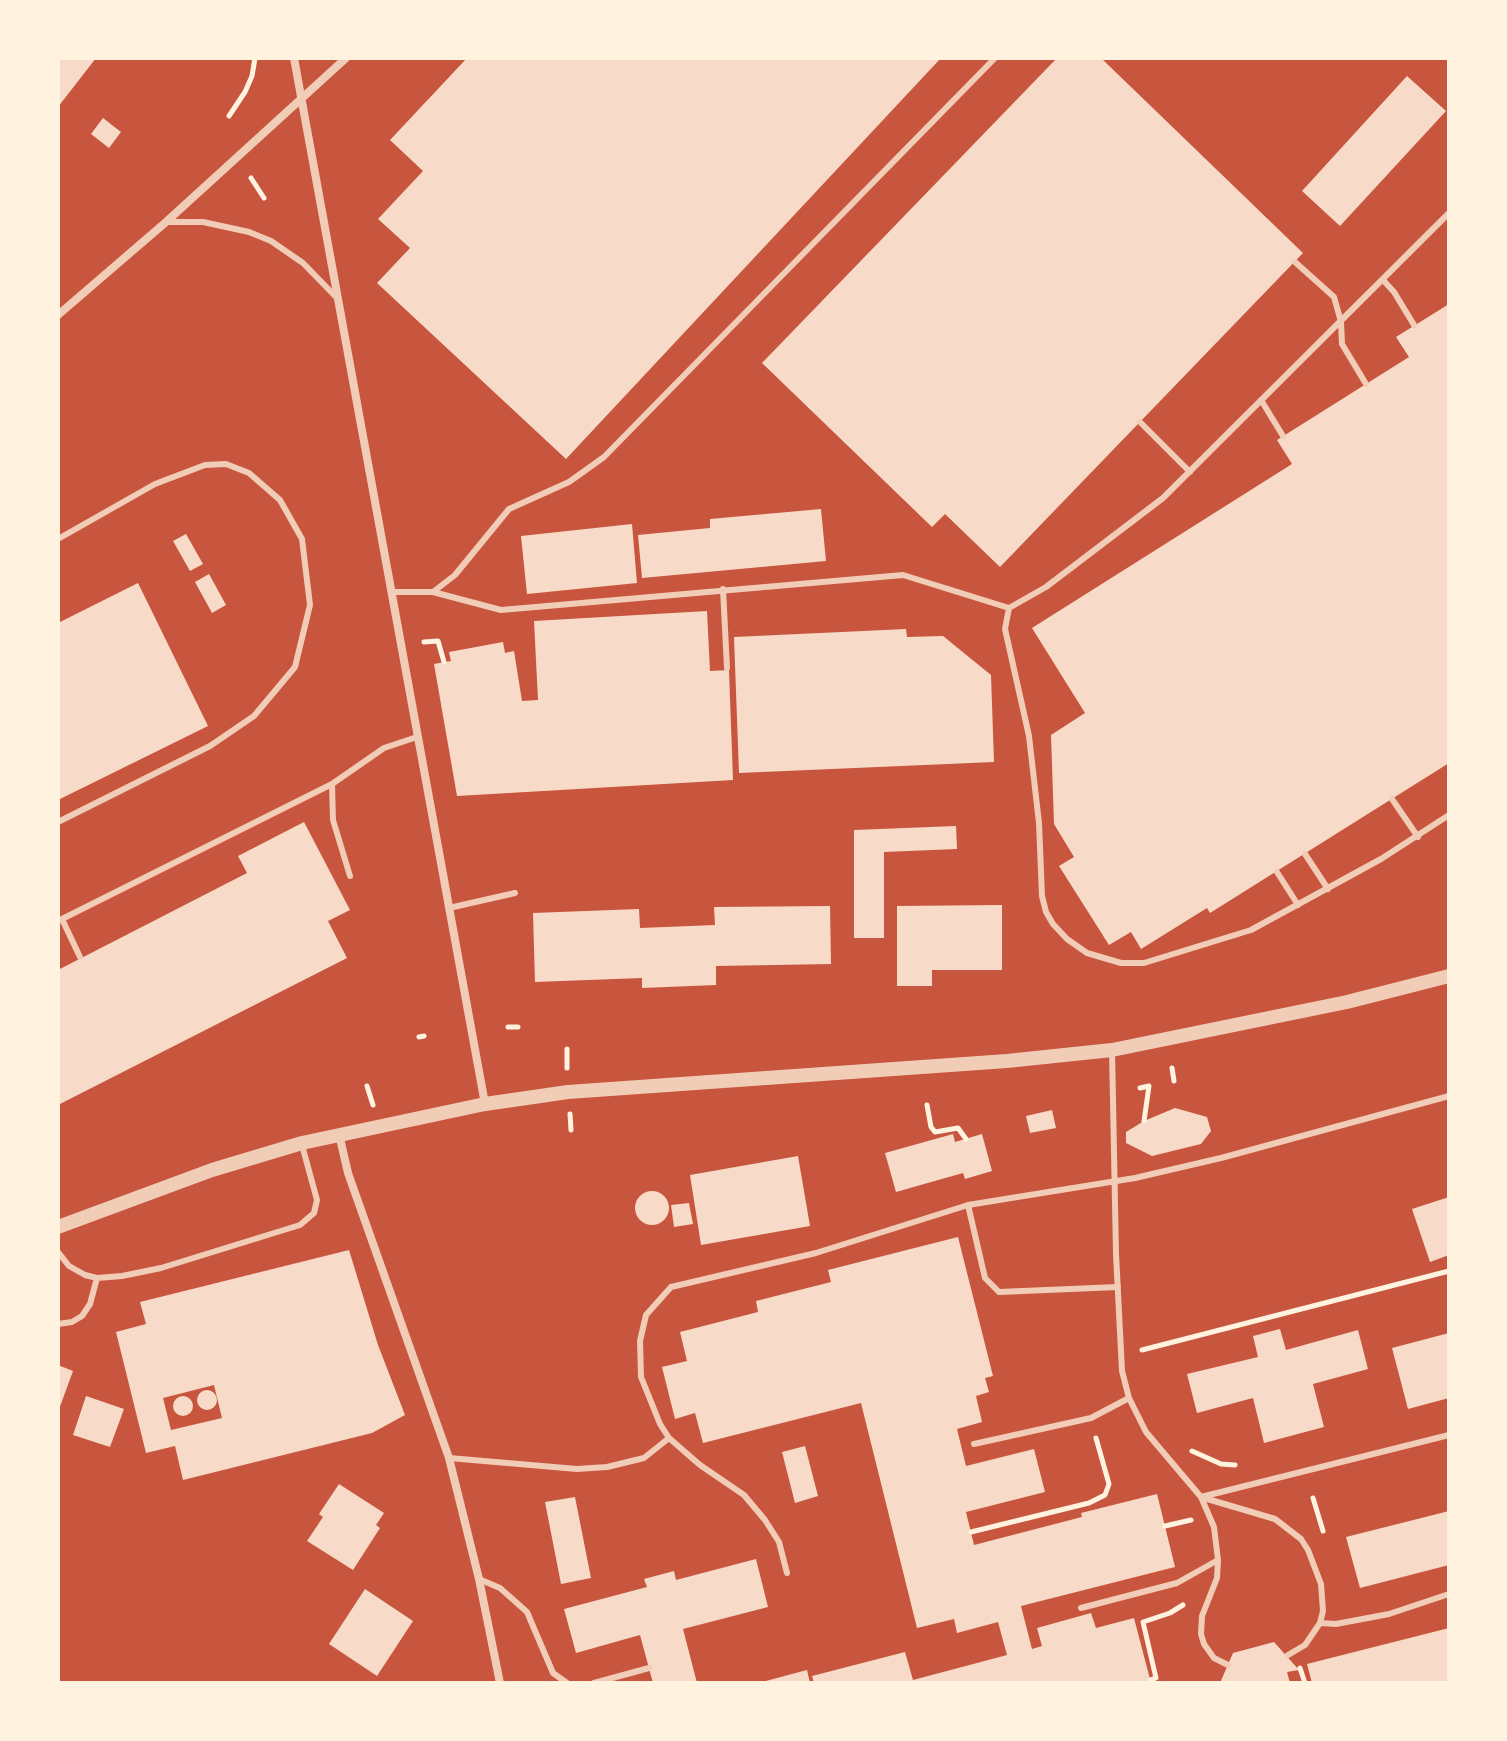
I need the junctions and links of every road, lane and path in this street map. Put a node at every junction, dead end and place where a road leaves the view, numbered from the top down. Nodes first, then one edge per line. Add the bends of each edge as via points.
1 (255, 58) edge
2 (294, 58) edge
3 (346, 58) edge
4 (995, 58) edge
5 (302, 100) junction
6 (229, 116) dead end
7 (251, 178) dead end
8 (264, 198) dead end
9 (1449, 213) edge
10 (166, 222) junction
11 (1295, 262) dead end
12 (1383, 280) junction
13 (339, 300) junction
14 (58, 315) edge
15 (1341, 322) junction
16 (1414, 325) dead end
17 (1366, 384) dead end
18 (1261, 400) junction
19 (1140, 422) dead end
20 (1283, 436) dead end
21 (1190, 472) junction
22 (58, 539) edge
23 (723, 589) junction
24 (392, 592) junction
25 (433, 592) junction
26 (1009, 608) junction
27 (424, 642) dead end
28 (444, 662) dead end
29 (727, 668) dead end
30 (417, 737) junction
31 (332, 784) junction
32 (1392, 799) dead end
33 (1449, 815) edge
34 (58, 822) edge
35 (1418, 837) junction
36 (1305, 854) dead end
37 (1277, 872) dead end
38 (350, 876) dead end
39 (1328, 889) junction
40 (515, 893) dead end
41 (1298, 905) junction
42 (449, 908) junction
43 (60, 920) edge
44 (80, 957) dead end
45 (1449, 976) edge
46 (508, 1027) dead end
47 (518, 1027) dead end
48 (1112, 1050) junction
49 (1172, 1068) dead end
50 (1174, 1081) dead end
51 (1140, 1088) dead end
52 (1449, 1096) edge
53 (485, 1104) junction
54 (927, 1105) dead end
55 (1144, 1121) dead end
56 (339, 1134) junction
57 (966, 1139) dead end
58 (302, 1143) junction
59 (1114, 1183) junction
60 (968, 1205) junction
61 (58, 1227) edge
62 (58, 1252) edge
63 (1449, 1271) edge
64 (97, 1278) junction
65 (1118, 1287) junction
66 (58, 1324) edge
67 (1142, 1336) dead end
68 (1142, 1350) junction
69 (1142, 1364) dead end
70 (1129, 1398) junction
71 (1091, 1418) junction
72 (1449, 1435) edge
73 (669, 1438) junction
74 (974, 1444) dead end
75 (1188, 1449) dead end
76 (449, 1458) junction
77 (1241, 1465) dead end
78 (1201, 1497) junction
79 (1313, 1498) dead end
80 (1174, 1523) dead end
81 (1165, 1526) dead end
82 (971, 1532) dead end
83 (1326, 1542) dead end
84 (1218, 1560) junction
85 (787, 1573) dead end
86 (479, 1579) junction
87 (1449, 1594) edge
88 (1183, 1605) dead end
89 (1081, 1608) dead end
90 (1320, 1623) junction
91 (1288, 1655) dead end
92 (1228, 1665) dead end
93 (649, 1668) dead end
94 (1150, 1680) dead end
95 (500, 1683) edge
96 (567, 1683) edge
97 (594, 1683) edge

1 - 6 path via 245,92
2 - 5 street
3 - 5 street
4 - 25 lane via 604,457 569,482 509,509 455,575
5 - 10 street
5 - 13 street
7 - 8 path
9 - 12 lane
10 - 13 lane via 241,228 271,241 303,263
10 - 14 street
11 - 15 lane via 1334,297
12 - 15 lane
12 - 16 lane
13 - 24 street
15 - 17 lane via 1342,344
15 - 18 lane
18 - 20 lane
18 - 21 lane
19 - 21 lane
21 - 26 lane via 1058,578
22 - 34 lane via 155,484 205,465 226,464 249,473 280,500 302,539 310,605 295,667 254,716 210,746
23 - 25 lane via 501,610
23 - 26 lane via 903,575
23 - 29 lane
24 - 25 lane
24 - 30 street
26 - 41 lane via 1005,629 1029,736 1042,896 1046,912 1067,939 1087,953 1144,963 1251,930
27 - 28 path via 438,641
30 - 31 lane via 384,748
30 - 42 street
31 - 38 lane via 333,820
31 - 43 lane
32 - 35 lane
33 - 35 lane
35 - 39 lane
36 - 39 lane
37 - 41 lane
39 - 41 lane
40 - 42 lane
42 - 53 street
43 - 44 lane
45 - 48 street
46 - 47 path
48 - 53 street via 568,1092
48 - 59 lane
49 - 50 path
51 - 55 path via 1149,1086
52 - 59 lane
53 - 56 street
54 - 57 path via 935,1132 958,1128
56 - 58 street
56 - 76 street via 348,1173
58 - 61 street
58 - 64 lane via 317,1200 304,1223 161,1268
59 - 60 lane
59 - 65 lane
60 - 65 lane via 985,1278 999,1292
60 - 73 lane via 816,1253 671,1287 646,1315 640,1341 641,1377
62 - 64 lane via 69,1266
63 - 68 path
64 - 66 lane via 82,1316
65 - 70 lane via 1120,1357
67 - 68 path
68 - 69 path
70 - 71 lane
70 - 78 lane via 1157,1448
71 - 74 lane
71 - 82 path via 1109,1484 1105,1495
72 - 78 lane
73 - 76 lane via 644,1458 607,1467
73 - 85 lane via 744,1495 779,1542
75 - 77 path via 1221,1464
76 - 86 street
78 - 84 lane via 1214,1527
78 - 90 lane via 1275,1519 1301,1539 1321,1584
79 - 83 path
80 - 81 path
84 - 89 lane via 1177,1583
84 - 92 lane via 1201,1634 1214,1658
86 - 95 street
86 - 96 lane via 500,1588 527,1612 553,1673
87 - 90 lane via 1389,1614
88 - 94 path via 1143,1622 1156,1678
90 - 91 lane via 1305,1645
93 - 97 lane

